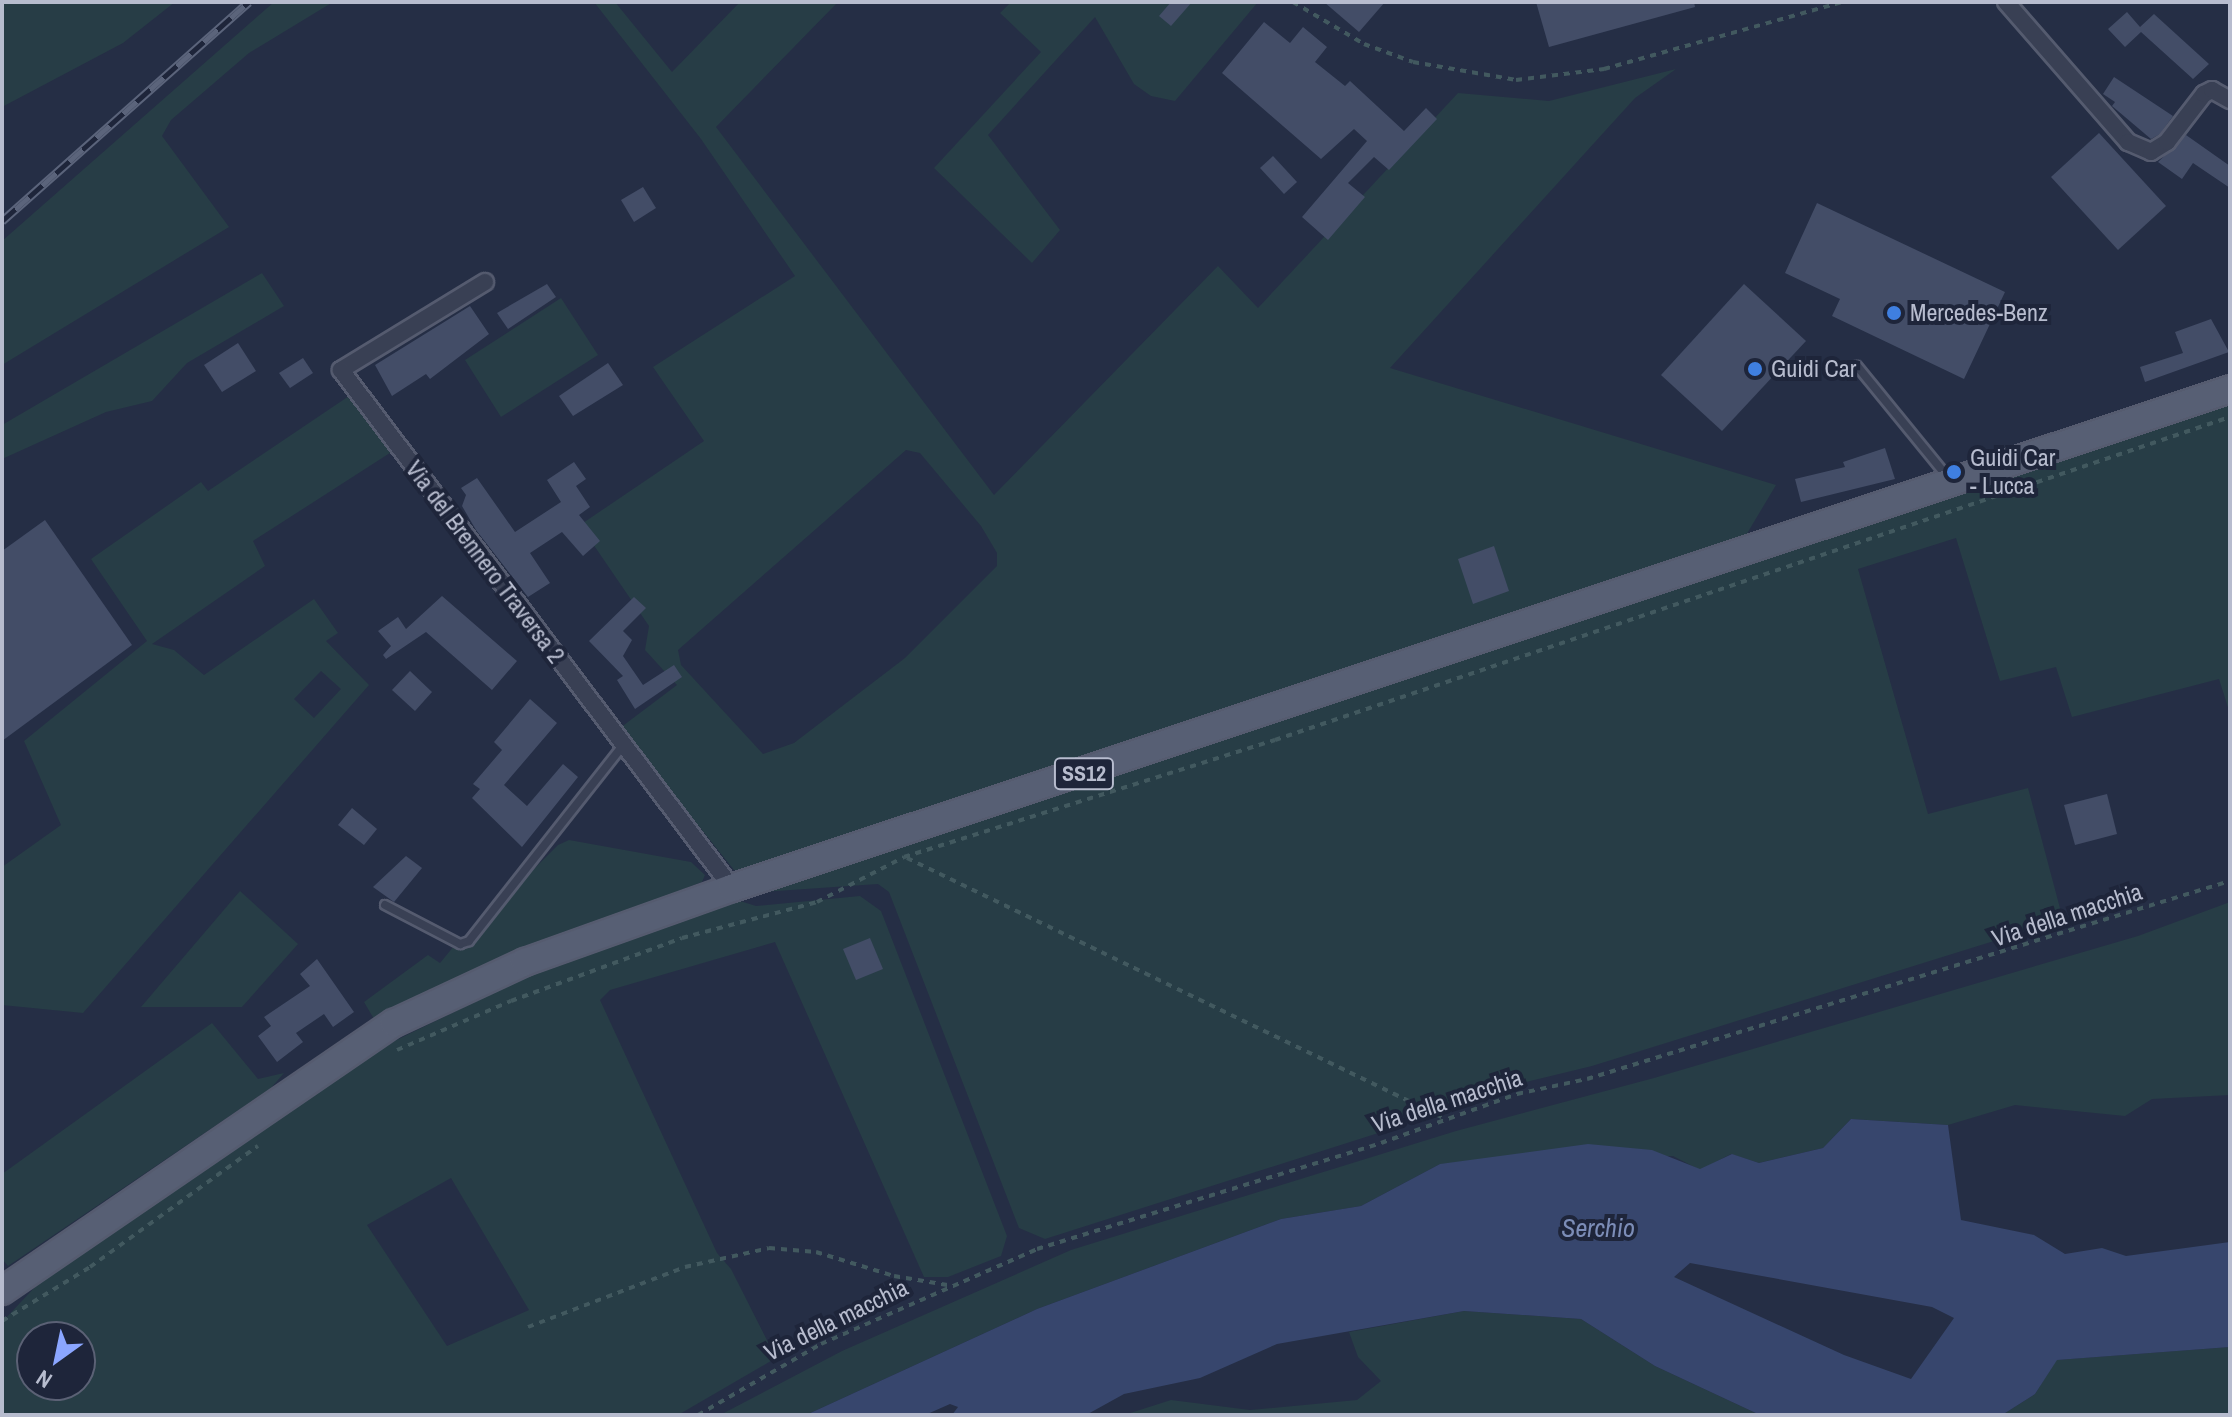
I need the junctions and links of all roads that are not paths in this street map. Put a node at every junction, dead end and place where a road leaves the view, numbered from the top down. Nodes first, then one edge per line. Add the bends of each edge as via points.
1 (2006, 2) edge
2 (2230, 100) edge
3 (485, 282) dead end
4 (1857, 366) dead end
5 (2230, 389) edge
6 (1952, 483) junction
7 (623, 745) junction
8 (732, 888) junction
9 (385, 905) dead end
10 (2, 1291) edge

1 - 2 street via 2128,142 2151,152 2167,142 2204,94 2212,90
3 - 7 street, Via del Brennero Traversa 2 via 341,370
4 - 6 lane
5 - 6 main road, SS12
6 - 8 main road, SS12
7 - 8 street, Via del Brennero Traversa 2
7 - 9 lane via 469,941 460,944
8 - 10 main road, SS12 via 525,962 424,1007 307,1080

